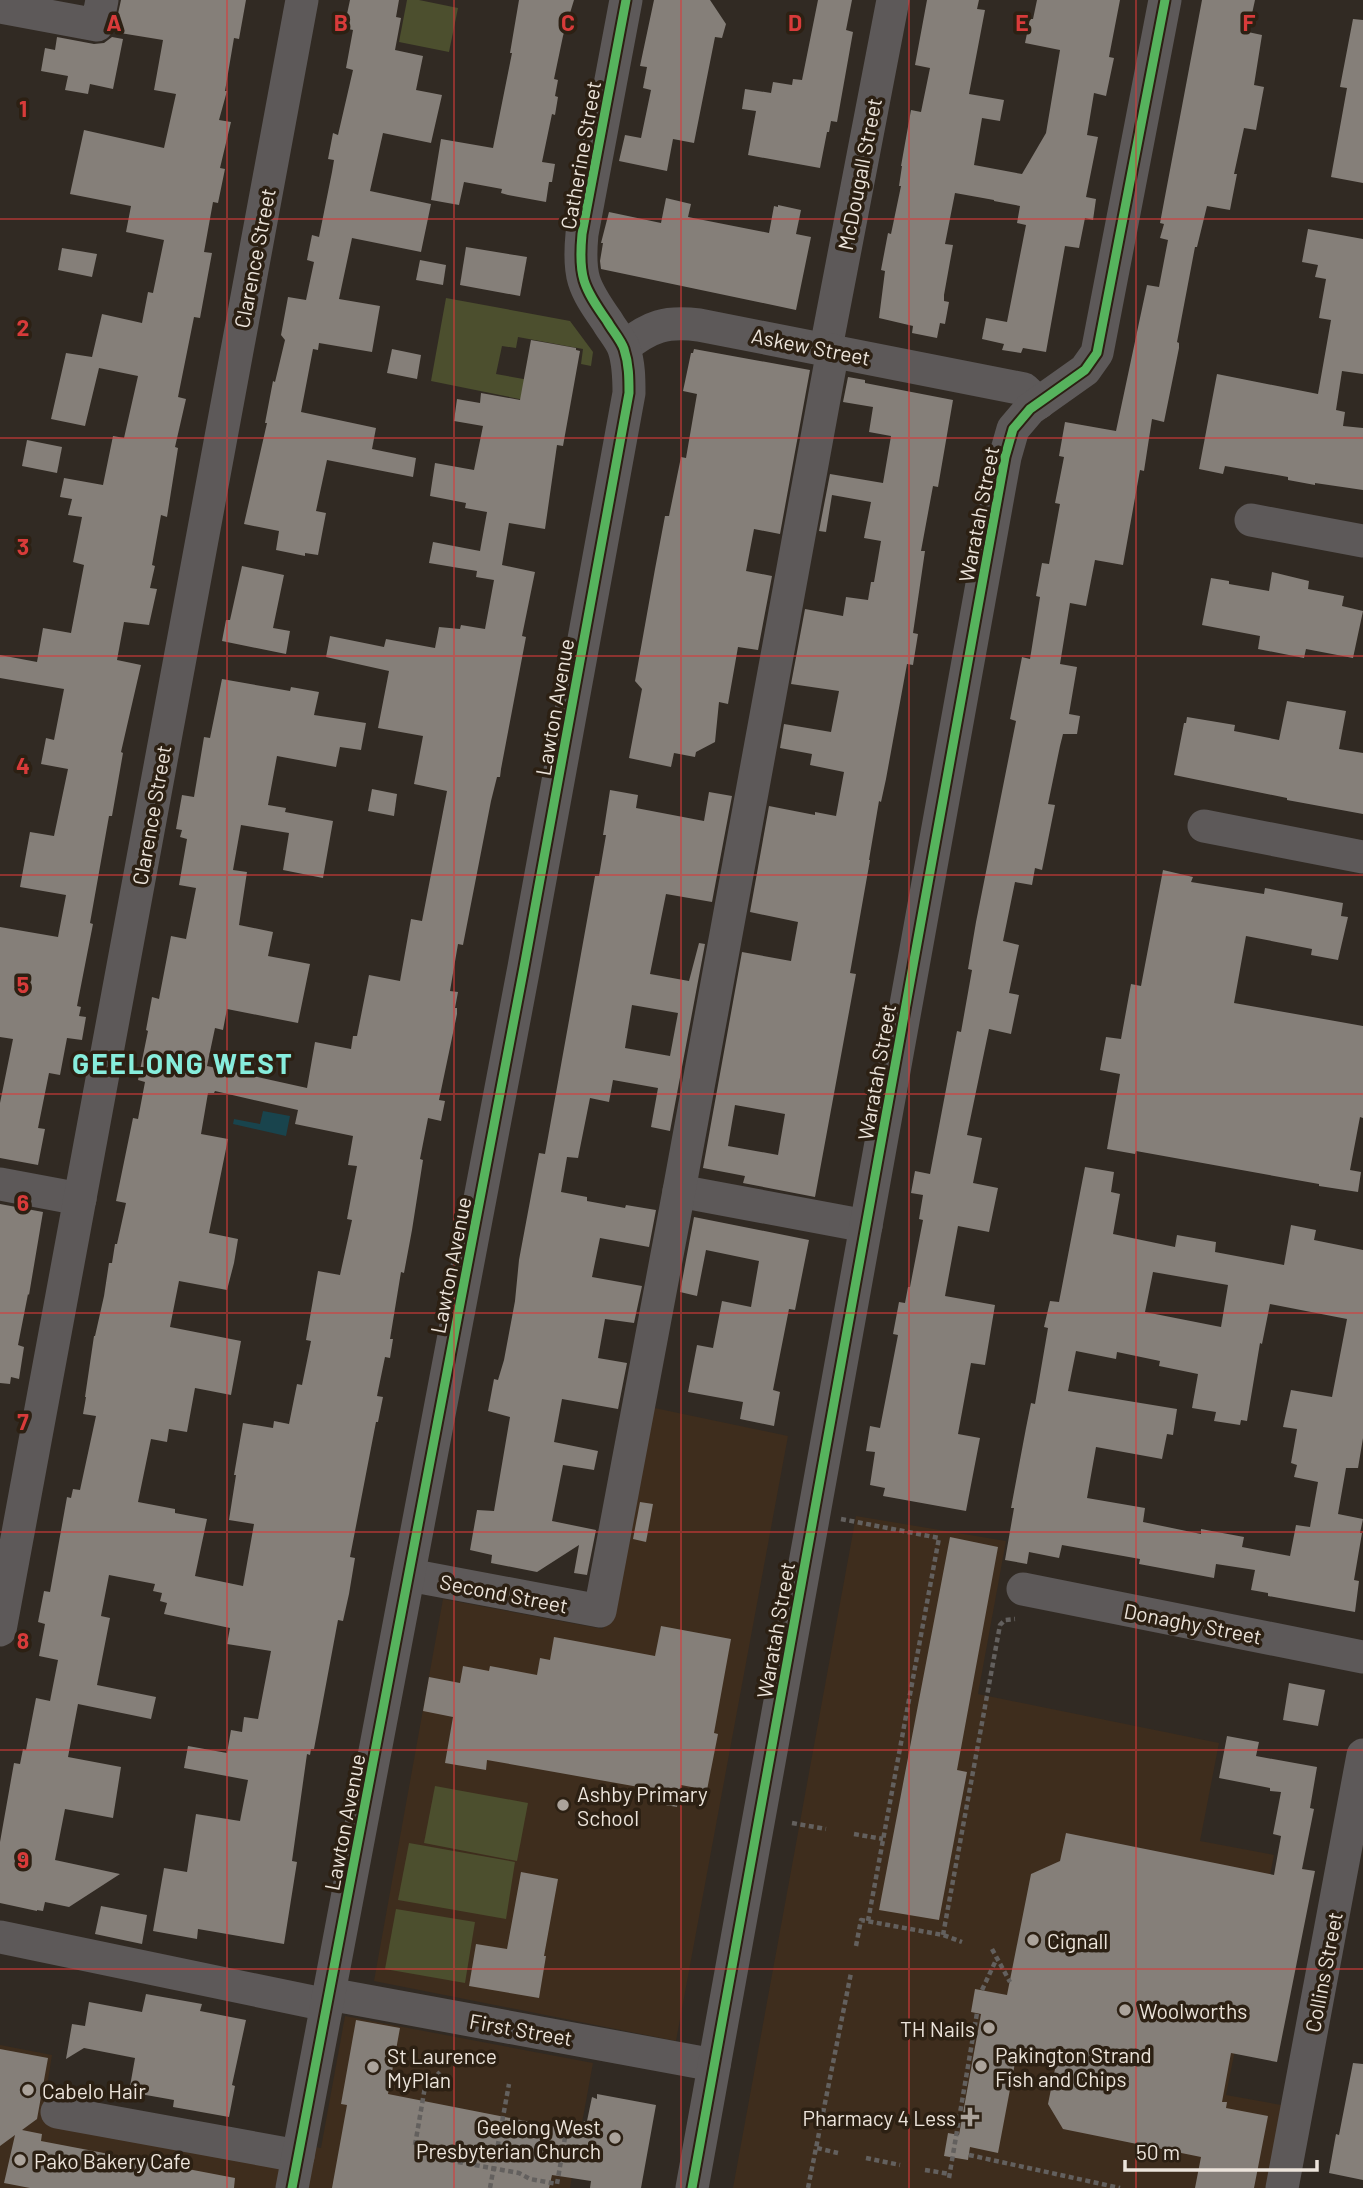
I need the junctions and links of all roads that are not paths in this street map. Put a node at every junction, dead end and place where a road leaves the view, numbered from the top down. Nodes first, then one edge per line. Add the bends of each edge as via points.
1 (102, 0) edge
2 (302, 0) edge
3 (626, 0) edge
4 (892, 0) edge
5 (1165, 0) edge
6 (0, 7) edge
7 (624, 347) junction
8 (829, 349) junction
9 (1039, 403) junction
10 (1251, 520) dead end
11 (1363, 541) edge
12 (1205, 826) dead end
13 (1363, 857) edge
14 (0, 1184) edge
15 (679, 1191) junction
16 (80, 1199) junction
17 (866, 1226) junction
18 (8, 1547) edge
19 (409, 1575) junction
20 (1019, 1604) road end
21 (600, 1611) joint
22 (0, 1630) edge
23 (1363, 1657) edge
24 (1363, 1755) edge
25 (0, 1937) edge
26 (328, 1999) junction
27 (714, 2065) junction
28 (57, 2112) dead end
29 (298, 2156) junction
30 (292, 2188) edge
31 (692, 2188) edge
32 (1282, 2188) edge

1 - 6 street via 97,25
2 - 16 street, Clarence Street
3 - 7 street, Catherine Street via 580,259 582,281
4 - 8 street, McDougall Street
5 - 9 street, Waratah Street via 1097,353 1085,370
7 - 8 street, Askew Street via 640,334 677,322
7 - 19 street, Lawton Avenue via 629,394
8 - 9 street, Askew Street via 1024,389
8 - 15 street, McDougall Street
9 - 17 street, Waratah Street via 1013,429 1005,457
10 - 11 street
12 - 13 street
14 - 16 street
15 - 17 street
15 - 21 street, McDougall Street
16 - 18 street, Clarence Street
17 - 27 street, Waratah Street
18 - 22 street, Clarence Street
19 - 21 street, Second Street
19 - 26 street, Lawton Avenue
20 - 23 street, Donaghy Street
24 - 32 street, Collins Street
25 - 26 street, First Street
26 - 27 street, First Street
26 - 29 street, Lawton Avenue
27 - 31 street, Waratah Street
28 - 29 street
29 - 30 street, Lawton Avenue

